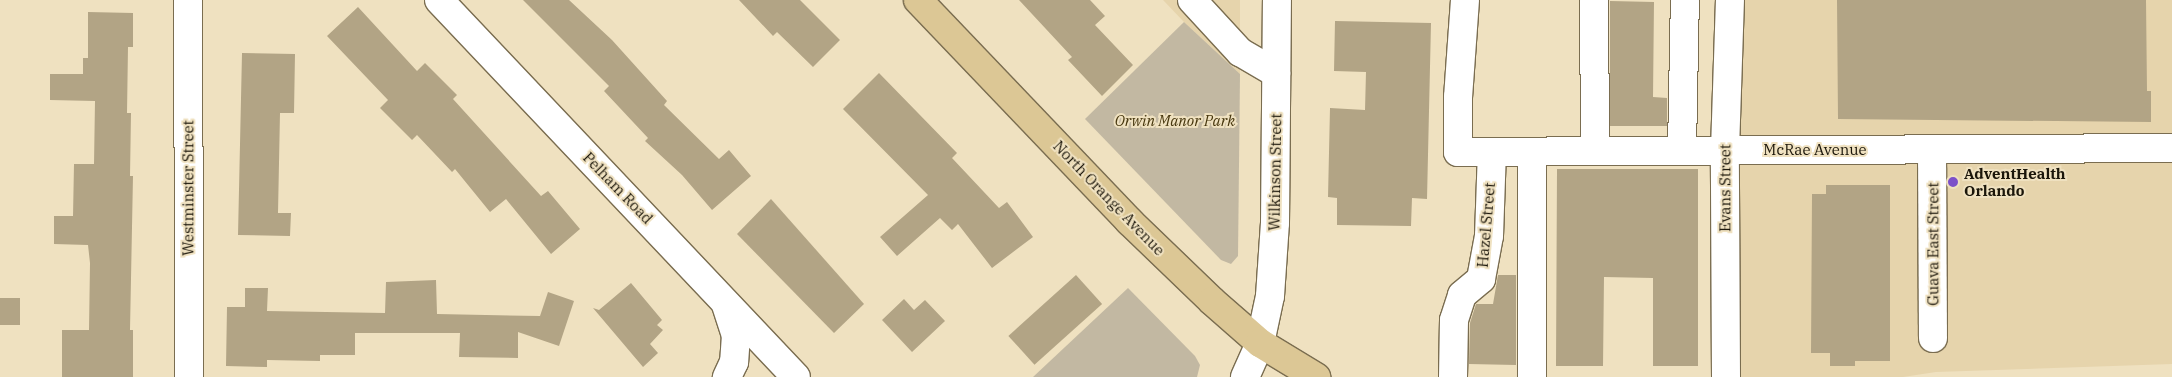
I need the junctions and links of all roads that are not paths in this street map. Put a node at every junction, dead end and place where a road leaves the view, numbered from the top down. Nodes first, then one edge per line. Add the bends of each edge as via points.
1 (188, 0) edge
2 (439, 0) edge
3 (918, 0) edge
4 (1192, 0) edge
5 (1277, 0) edge
6 (1465, 0) edge
7 (1594, 0) edge
8 (1685, 0) edge
9 (1730, 0) edge
10 (1276, 74) junction
11 (2172, 148) edge
12 (1932, 149) junction
13 (1682, 150) junction
14 (1725, 150) junction
15 (1595, 151) junction
16 (1492, 152) junction
17 (1532, 152) junction
18 (725, 302) junction
19 (1933, 338) dead end
20 (1260, 343) junction
21 (189, 377) edge
22 (727, 377) edge
23 (796, 377) edge
24 (1245, 377) edge
25 (1316, 377) edge
26 (1452, 377) edge
27 (1532, 377) edge
28 (1726, 377) edge

1 - 21 street, Westminster Street
2 - 18 street, Pelham Road
3 - 20 main road, North Orange Avenue via 1129,221
4 - 10 street via 1240,52
5 - 10 street, Wilkinson Street
6 - 16 street, McRae Avenue via 1458,152
7 - 15 street
8 - 13 street
9 - 14 street, Evans Street
10 - 20 street, Wilkinson Street via 1275,223 1270,296
11 - 12 street, McRae Avenue
12 - 14 street, McRae Avenue
12 - 19 street, Guava East Street
13 - 14 street, McRae Avenue
13 - 15 street, McRae Avenue
14 - 28 street, Evans Street
15 - 17 street, McRae Avenue
16 - 17 street, McRae Avenue
16 - 26 street, Hazel Street via 1489,236 1481,279 1462,295 1454,320
17 - 27 street
18 - 22 street via 736,335 734,362
18 - 23 street, Pelham Road
20 - 24 street, Wilkinson Street
20 - 25 main road, North Orange Avenue

